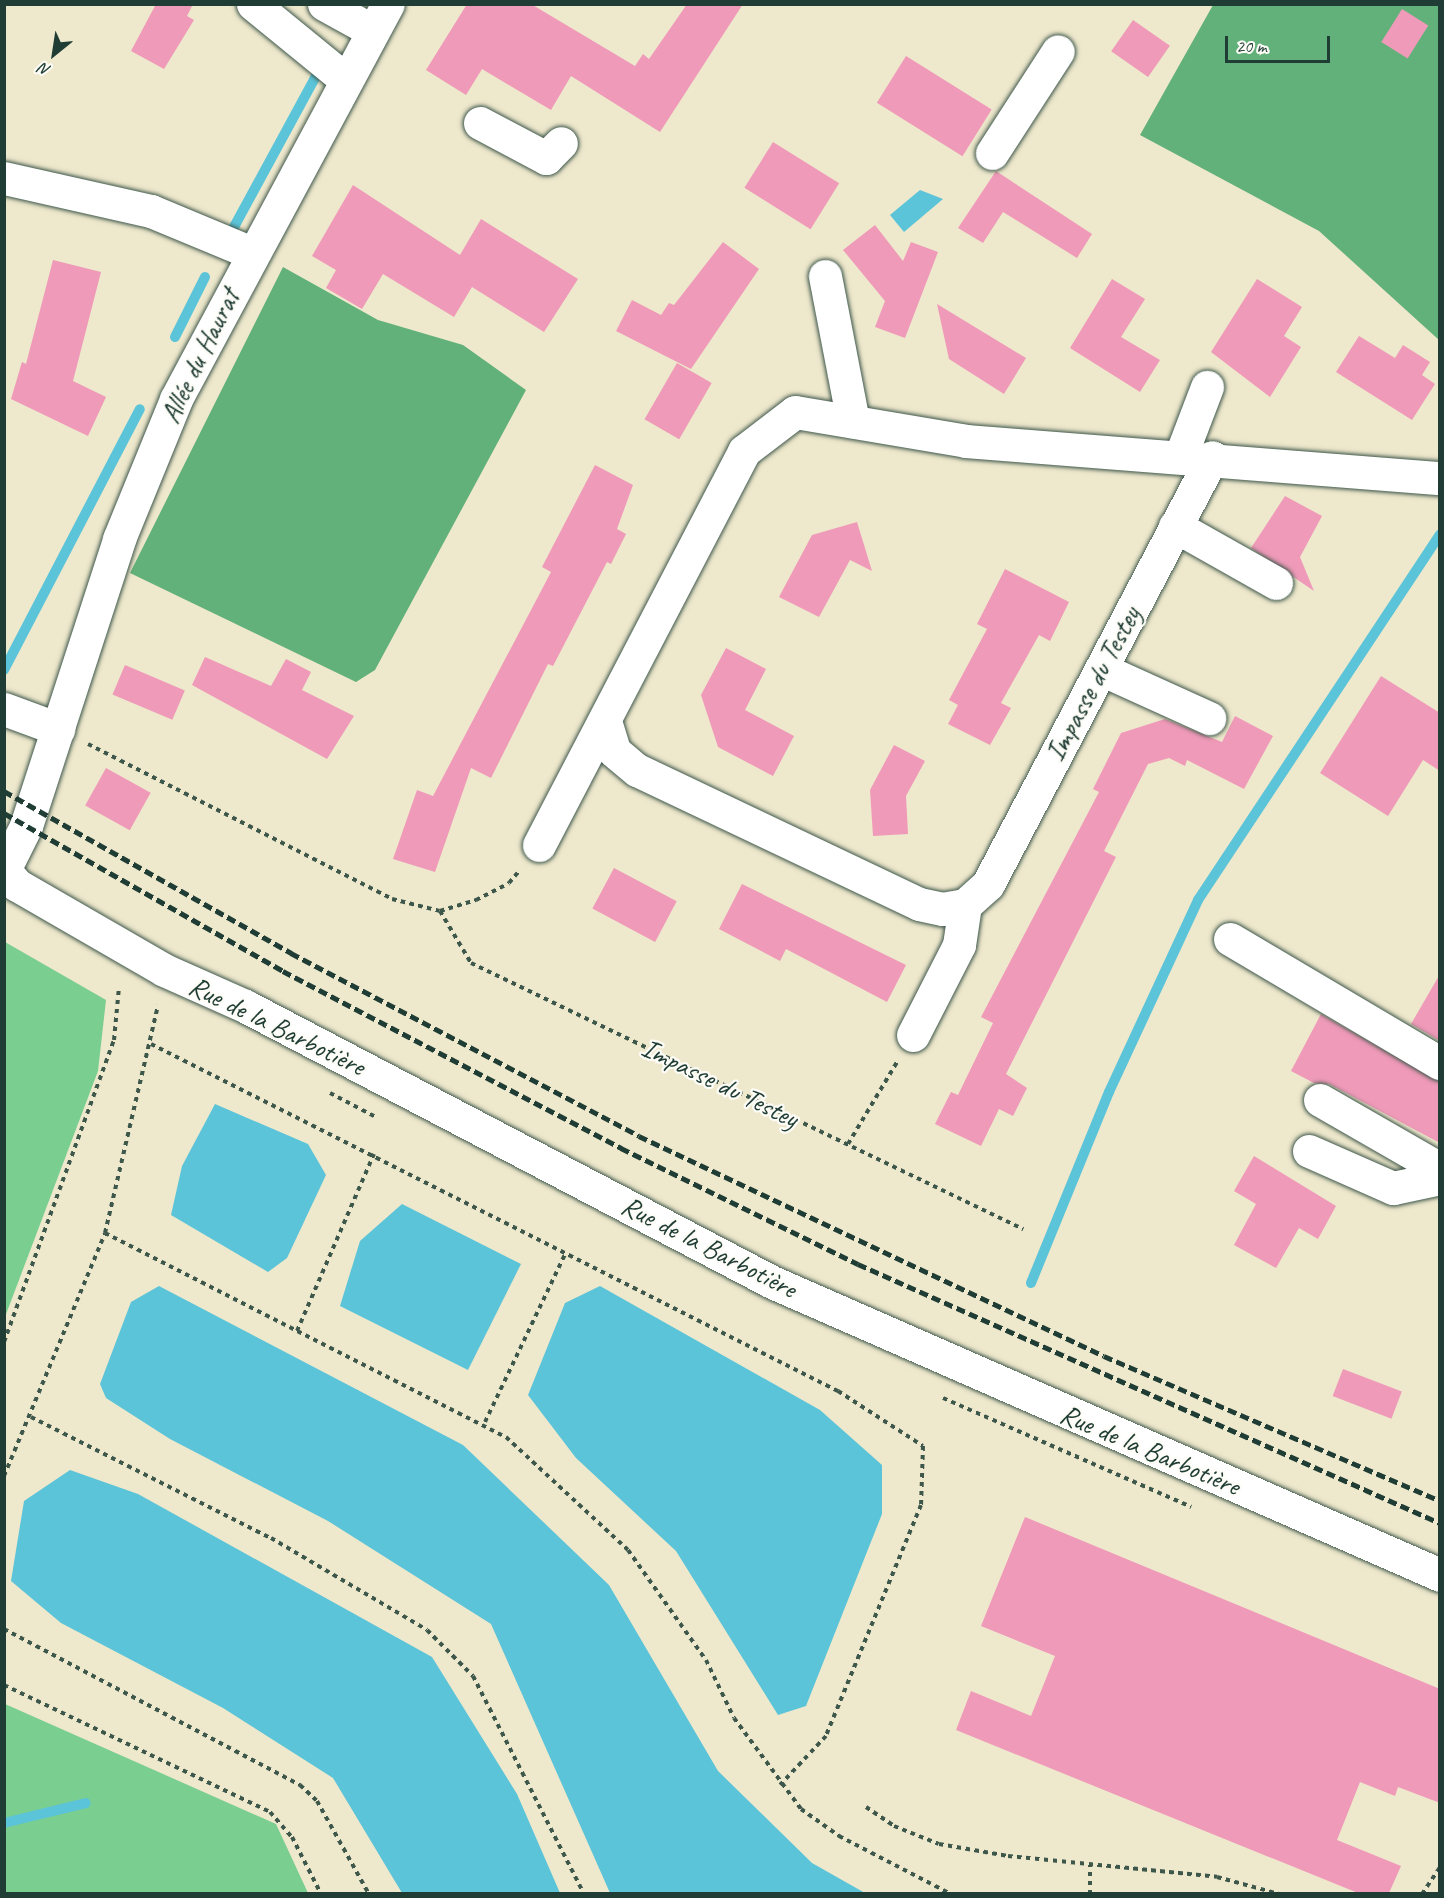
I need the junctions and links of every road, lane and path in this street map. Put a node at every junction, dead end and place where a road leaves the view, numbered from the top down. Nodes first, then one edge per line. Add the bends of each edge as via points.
1 (253, 4) edge
2 (324, 4) edge
3 (380, 17) edge
4 (1058, 51) dead end
5 (345, 79) junction
6 (480, 123) dead end
7 (561, 143) dead end
8 (992, 153) dead end
9 (4, 178) edge
10 (252, 253) junction
11 (825, 276) dead end
12 (1207, 387) dead end
13 (853, 421) junction
14 (1196, 456) junction
15 (1440, 478) edge
16 (1175, 526) junction
17 (1276, 584) dead end
18 (1101, 669) junction
19 (5, 709) edge
20 (1209, 718) dead end
21 (606, 723) junction
22 (58, 729) junction
23 (539, 845) joint
24 (4, 870) edge
25 (965, 905) junction
26 (440, 911) junction
27 (1230, 939) dead end
28 (165, 970) junction
29 (119, 987) dead end
30 (913, 1035) joint
31 (151, 1044) junction
32 (1440, 1063) edge
33 (1320, 1100) dead end
34 (848, 1144) junction
35 (1309, 1151) dead end
36 (374, 1154) junction
37 (1440, 1169) edge
38 (1440, 1178) edge
39 (1023, 1229) dead end
40 (105, 1233) junction
41 (566, 1252) junction
42 (297, 1331) junction
43 (4, 1342) edge
44 (31, 1417) junction
45 (485, 1422) junction
46 (4, 1476) edge
47 (1440, 1575) edge
48 (4, 1629) edge
49 (4, 1685) edge
50 (780, 1785) junction
51 (866, 1807) dead end
52 (1090, 1866) junction
53 (1440, 1868) edge
54 (321, 1893) edge
55 (369, 1893) edge
56 (584, 1893) edge
57 (951, 1893) edge
58 (1090, 1893) edge
59 (1279, 1893) edge
60 (1423, 1893) edge

1 - 5 street
2 - 3 street
3 - 5 street, Allée du Haurat
4 - 8 street
5 - 10 street, Allée du Haurat
6 - 7 street via 546,158
9 - 10 street via 151,211
10 - 22 street, Allée du Haurat via 176,399
11 - 13 street
12 - 14 street, Impasse du Testey
13 - 14 street via 966,441
13 - 21 street via 795,412 744,451
14 - 15 street
14 - 16 street, Impasse du Testey
16 - 17 street
16 - 18 street, Impasse du Testey
18 - 20 street
18 - 25 street, Impasse du Testey via 988,884
19 - 22 street
21 - 23 street
21 - 25 street via 614,751 637,770 919,904 942,909
22 - 24 street, Allée du Haurat via 26,826
22 - 26 path via 392,899
23 - 26 path via 509,883
24 - 28 street, Rue de la Barbotière via 17,885
25 - 30 street via 959,945
26 - 34 path, Impasse du Testey via 471,963
27 - 32 street
28 - 31 path
28 - 47 street, Rue de la Barbotière via 245,1006 772,1282
29 - 43 path via 114,1040
30 - 34 path
31 - 36 path
31 - 40 path
33 - 37 street
34 - 39 path, Impasse du Testey
35 - 38 street via 1393,1188
36 - 41 path
36 - 42 path
40 - 42 path
40 - 44 path
41 - 45 path
41 - 50 path via 838,1391 923,1446 921,1504 830,1725
42 - 45 path
44 - 46 path
44 - 56 path via 271,1538 428,1630 473,1676
45 - 50 path via 628,1550 706,1660 734,1718
48 - 55 path via 300,1785 317,1801
49 - 54 path via 270,1812 292,1837
50 - 57 path via 801,1809 839,1836
51 - 52 path via 894,1826 939,1844
52 - 58 path
52 - 59 path via 1217,1877
53 - 60 path

